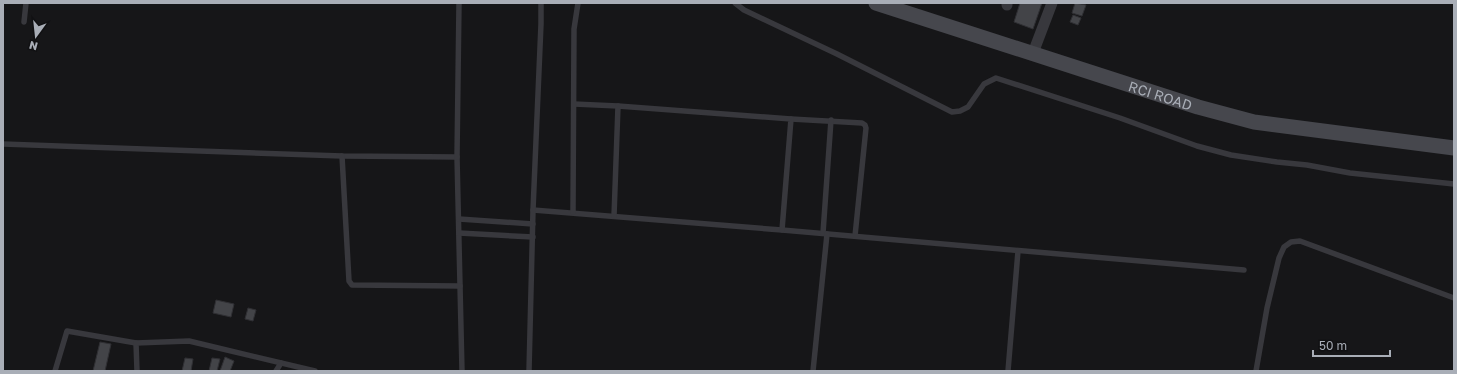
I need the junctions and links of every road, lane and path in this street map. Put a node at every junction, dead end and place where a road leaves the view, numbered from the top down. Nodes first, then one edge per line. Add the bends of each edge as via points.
1 (26, 3) edge
2 (459, 3) edge
3 (541, 3) edge
4 (578, 3) edge
5 (735, 3) edge
6 (876, 3) edge
7 (1052, 3) edge
8 (24, 22) dead end
9 (1033, 53) junction
10 (574, 104) junction
11 (618, 106) junction
12 (791, 119) junction
13 (830, 120) junction
14 (3, 144) edge
15 (1454, 148) edge
16 (342, 156) junction
17 (457, 157) junction
18 (1454, 184) edge
19 (533, 210) junction
20 (573, 212) junction
21 (614, 216) junction
22 (459, 219) junction
23 (534, 224) junction
24 (782, 230) junction
25 (459, 233) junction
26 (825, 234) junction
27 (855, 236) junction
28 (533, 237) junction
29 (1018, 251) junction
30 (1244, 270) dead end
31 (460, 286) junction
32 (1454, 298) edge
33 (136, 343) junction
34 (281, 363) junction
35 (55, 371) edge
36 (137, 371) edge
37 (276, 371) edge
38 (315, 371) edge
39 (462, 371) edge
40 (529, 371) edge
41 (813, 371) edge
42 (1008, 371) edge
43 (1256, 371) edge

1 - 8 lane
2 - 17 lane
3 - 19 lane
4 - 10 lane via 574,29
5 - 18 lane via 744,10 952,112 968,107 984,84 996,78 1197,146 1231,155 1350,173
6 - 9 street, RCI ROAD
7 - 9 street
9 - 15 street, RCI ROAD via 1198,107 1254,122
10 - 11 lane
10 - 20 lane
11 - 12 lane
11 - 21 lane
12 - 13 lane
12 - 24 lane
13 - 26 lane
13 - 27 lane via 862,123 866,128
14 - 16 lane
16 - 17 lane
16 - 31 lane via 349,281 352,285
17 - 22 lane
19 - 20 lane
19 - 23 lane
20 - 21 lane
21 - 24 lane
22 - 23 lane
22 - 25 lane
23 - 28 lane
24 - 26 lane
25 - 28 lane
25 - 31 lane
26 - 27 lane
26 - 41 lane
27 - 29 lane
28 - 40 lane
29 - 30 lane
29 - 42 lane
31 - 39 lane
32 - 43 lane via 1300,241 1291,242 1284,247 1279,258
33 - 34 lane via 189,341
33 - 35 lane via 67,331
33 - 36 lane
34 - 37 lane
34 - 38 lane

